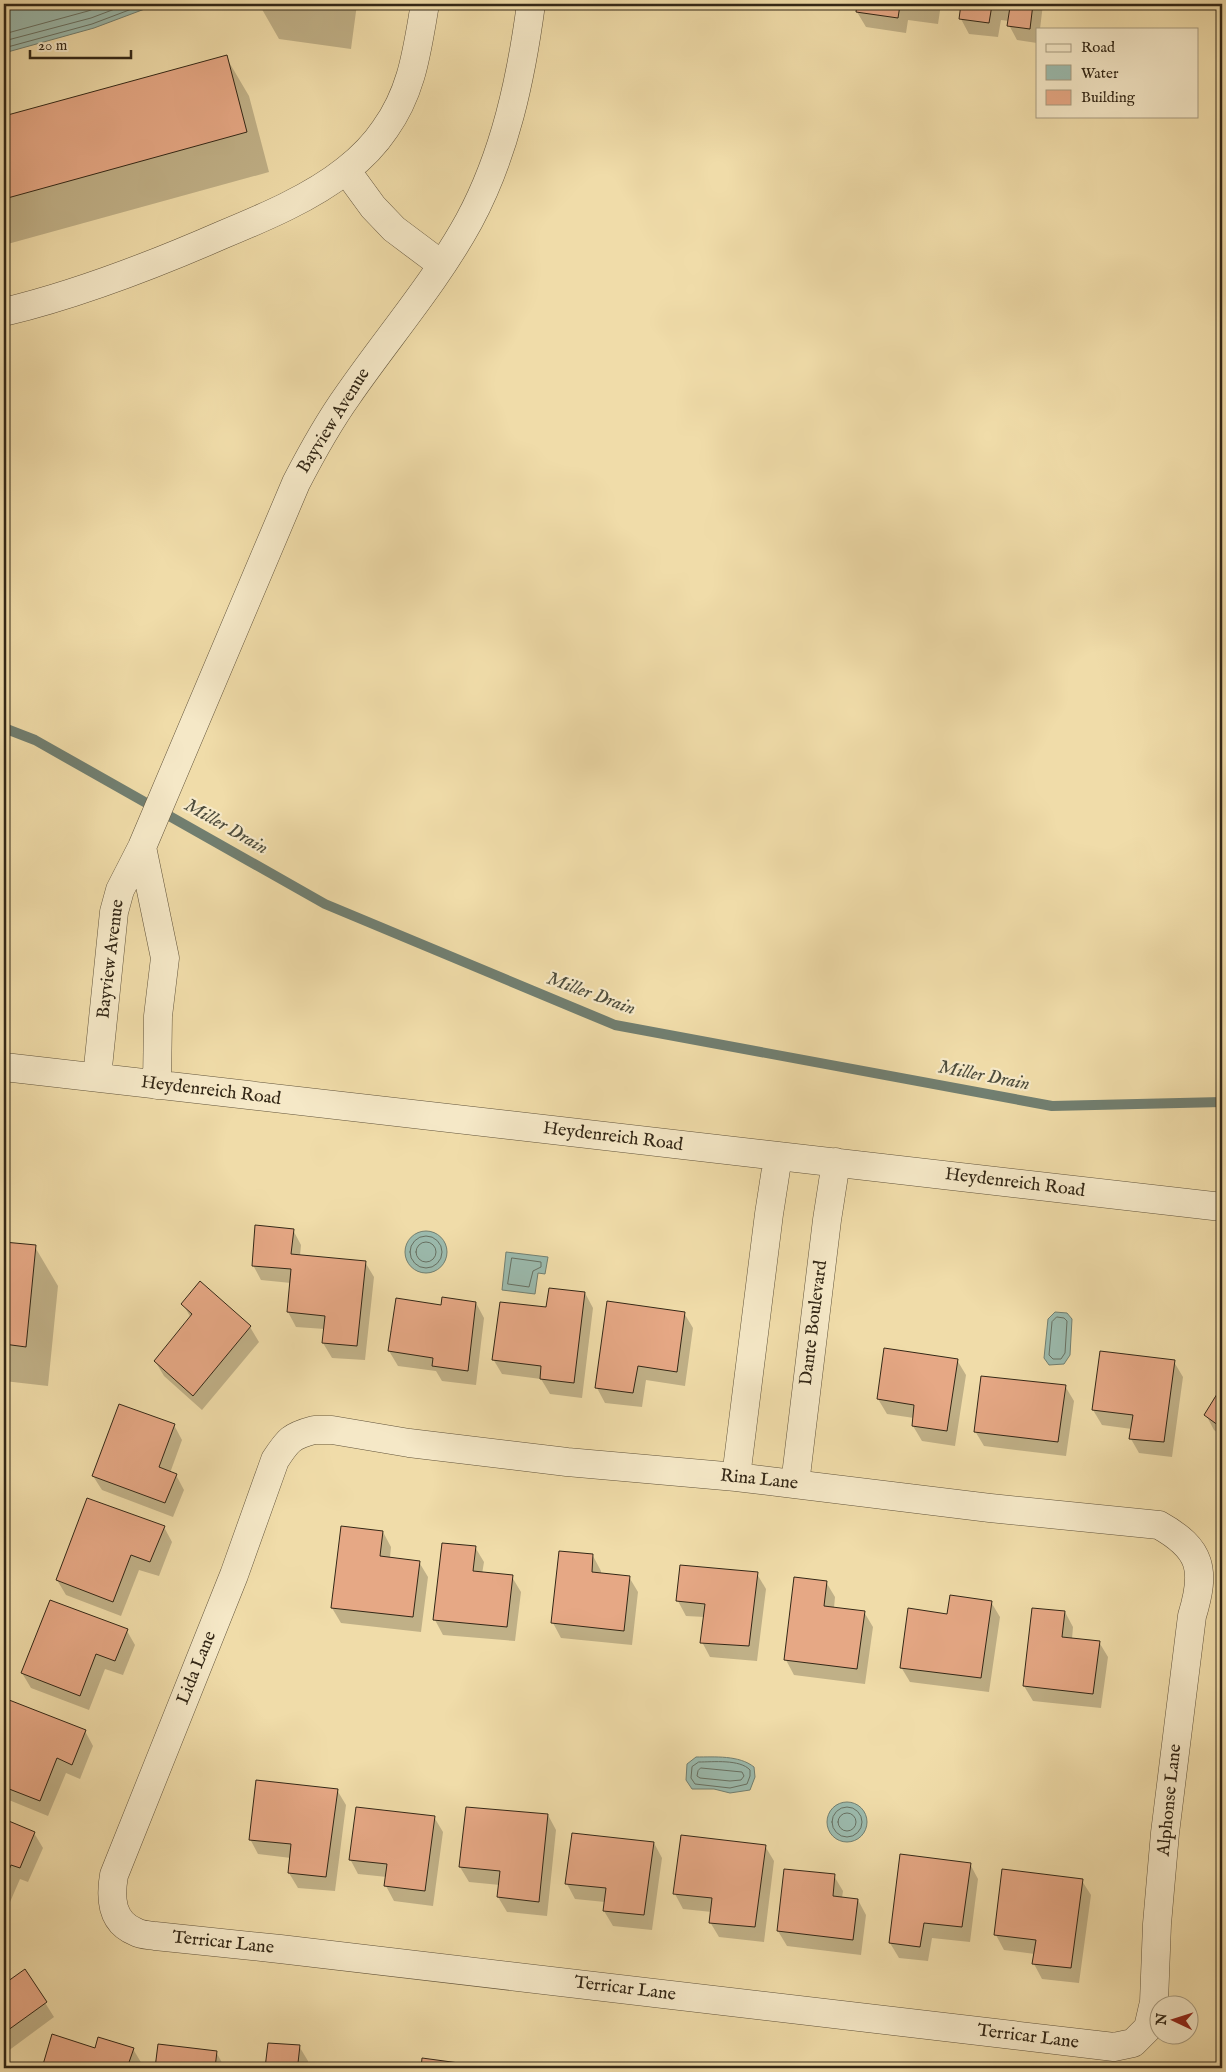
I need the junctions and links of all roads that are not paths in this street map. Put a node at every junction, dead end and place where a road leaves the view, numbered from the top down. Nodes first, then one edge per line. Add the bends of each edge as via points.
1 (425, 4) edge
2 (531, 4) edge
3 (346, 170) junction
4 (442, 265) junction
5 (4, 312) edge
6 (142, 847) junction
7 (4, 1067) edge
8 (97, 1077) junction
9 (157, 1085) junction
10 (778, 1156) junction
11 (836, 1162) junction
12 (1222, 1207) edge
13 (314, 1430) joint
14 (736, 1477) junction
15 (795, 1484) junction
16 (1193, 1552) joint
17 (121, 1922) joint
18 (1133, 2043) joint

1 - 3 street via 413,72 400,104 385,129
2 - 4 street, Bayview Avenue via 512,112 494,164 469,220
3 - 4 street via 394,229
3 - 5 street via 302,198 190,249 63,296
4 - 6 street, Bayview Avenue via 347,396 296,482
6 - 8 street, Bayview Avenue via 120,890 114,912
6 - 9 street, Bayview Avenue via 165,958 158,1016
7 - 8 street, Heydenreich Road
8 - 9 street, Heydenreich Road
9 - 10 street, Heydenreich Road
10 - 11 street, Heydenreich Road
10 - 14 street
11 - 12 street, Heydenreich Road
11 - 15 street, Dante Boulevard
13 - 14 street, Rina Lane via 567,1462
13 - 17 street, Lida Lane via 297,1434 286,1443 275,1460 234,1575 114,1875 113,1911
14 - 15 street, Rina Lane
15 - 16 street, Rina Lane via 1159,1525 1176,1535
16 - 18 street, Alphonse Lane via 1200,1590 1192,1616 1165,1833 1154,2002 1148,2028
17 - 18 street, Terricar Lane via 135,1932 155,1936 1114,2047

